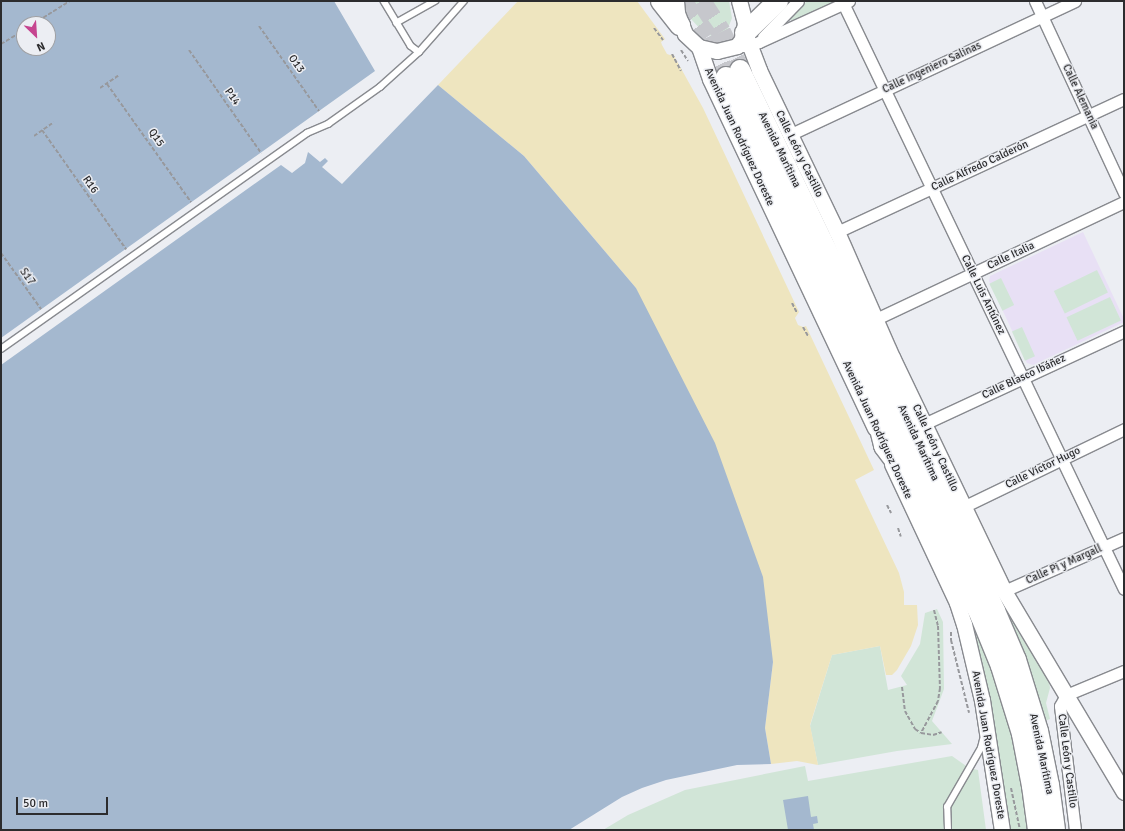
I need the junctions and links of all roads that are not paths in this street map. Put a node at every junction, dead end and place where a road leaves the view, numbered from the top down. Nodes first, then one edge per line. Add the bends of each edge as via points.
1 (384, 1) edge
2 (435, 1) edge
3 (464, 1) edge
4 (661, 1) edge
5 (676, 1) edge
6 (739, 1) edge
7 (778, 1) edge
8 (798, 1) edge
9 (1036, 1) edge
10 (1075, 1) edge
11 (844, 2) edge
12 (1043, 16) junction
13 (396, 22) junction
14 (680, 25) junction
15 (747, 41) junction
16 (699, 47) junction
17 (419, 52) junction
18 (742, 72) junction
19 (884, 90) junction
20 (1124, 99) edge
21 (1089, 116) junction
22 (789, 135) junction
23 (932, 188) junction
24 (1124, 193) edge
25 (1124, 202) edge
26 (837, 232) junction
27 (972, 274) junction
28 (876, 319) junction
29 (1124, 330) edge
30 (1, 349) edge
31 (880, 363) junction
32 (1023, 378) junction
33 (917, 420) junction
34 (1124, 429) edge
35 (884, 446) junction
36 (1062, 459) junction
37 (927, 503) junction
38 (963, 507) junction
39 (1124, 538) edge
40 (1104, 547) junction
41 (1124, 589) edge
42 (1004, 591) junction
43 (1124, 672) edge
44 (1066, 695) junction
45 (986, 726) junction
46 (1124, 792) edge
47 (948, 830) edge
48 (1002, 830) edge
49 (1038, 830) edge
50 (1055, 830) edge
51 (1075, 830) edge

1 - 13 lane
2 - 13 lane
3 - 17 lane
4 - 14 highway
5 - 14 street
6 - 15 street, Calle León y Castillo
7 - 15 highway
8 - 15 street
9 - 12 street, Calle Alemania
10 - 12 street, Calle Ingeniero Salinas
11 - 15 street
11 - 19 street, Calle Luis Antúnez
12 - 19 street, Calle Ingeniero Salinas
12 - 21 street, Calle Alemania
13 - 17 lane via 411,46
14 - 16 street via 692,42
15 - 16 street via 717,51
15 - 18 street, Calle León y Castillo
16 - 35 street, Avenida Juan Rodríguez Doreste via 710,79
17 - 30 lane via 380,87 328,124 307,134
18 - 22 street, Calle León y Castillo
18 - 31 highway, Avenida Marítima
19 - 22 street, Calle Ingeniero Salinas
19 - 23 street, Calle Luis Antúnez
20 - 21 street, Calle Alfredo Calderón
21 - 23 street, Calle Alfredo Calderón
21 - 24 street, Calle Alemania
22 - 26 street, Calle León y Castillo
23 - 26 street, Calle Alfredo Calderón
23 - 27 street, Calle Luis Antúnez
25 - 27 street, Calle Italia
26 - 28 street, Calle León y Castillo
27 - 28 street, Calle Italia
27 - 32 street, Calle Luis Antúnez
28 - 31 street, Calle León y Castillo
29 - 32 street, Calle Blasco Ibáñez
31 - 33 highway, Avenida Marítima
31 - 33 highway via 900,389
31 - 35 highway
31 - 37 highway, Avenida Marítima
32 - 33 street, Calle Blasco Ibáñez
32 - 36 street, Calle Luis Antúnez
33 - 38 street, Calle León y Castillo
33 - 50 highway, Avenida Marítima via 1016,660 1038,731
34 - 36 street, Calle Víctor Hugo
35 - 37 highway
35 - 45 street, Avenida Juan Rodríguez Doreste via 957,603 972,654
36 - 38 street, Calle Víctor Hugo
36 - 40 street, Calle Luis Antúnez
37 - 49 highway, Avenida Marítima via 981,617 1001,666 1022,734
38 - 42 street, Calle León y Castillo
39 - 40 street, Calle Pi y Margall
40 - 41 street, Calle Luis Antúnez
40 - 42 street, Calle Pi y Margall
42 - 44 street, Calle León y Castillo
43 - 44 street
44 - 46 street
44 - 51 street, Calle León y Castillo via 1060,706
45 - 47 lane via 981,748 947,808
45 - 48 street, Avenida Juan Rodríguez Doreste

